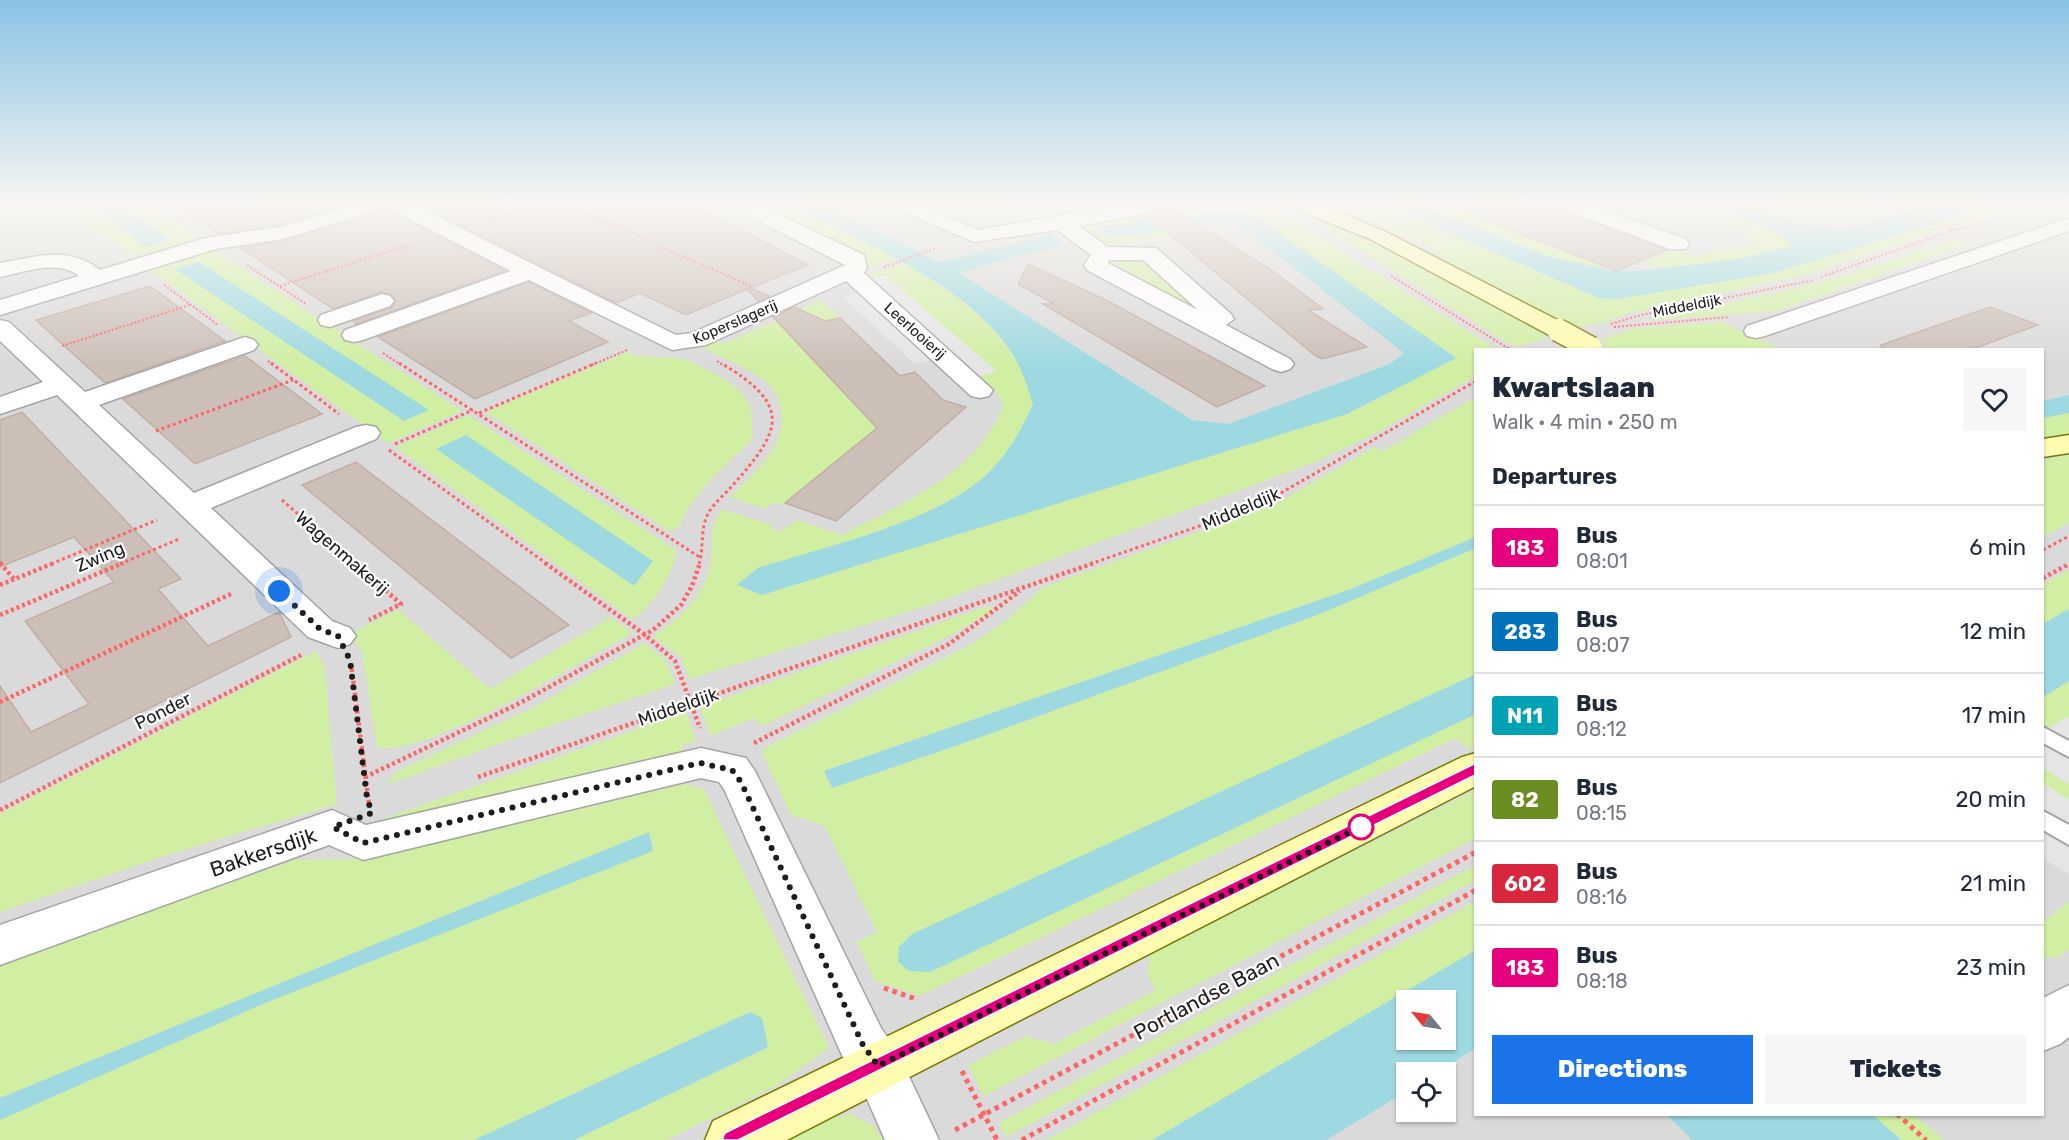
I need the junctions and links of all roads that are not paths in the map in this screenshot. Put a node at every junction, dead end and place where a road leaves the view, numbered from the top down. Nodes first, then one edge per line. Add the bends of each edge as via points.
1 (59, 260) edge
2 (61, 260) edge
3 (153, 260) edge
4 (501, 260) edge
5 (506, 260) edge
6 (856, 260) edge
7 (1098, 260) edge
8 (1156, 260) edge
9 (1425, 260) edge
10 (1963, 260) edge
11 (0, 270) edge
12 (530, 272) junction
13 (850, 272) junction
14 (94, 277) junction
15 (0, 308) edge
16 (330, 320) road end
17 (0, 327) edge
18 (1756, 331) dead end
19 (354, 335) road end
20 (1243, 342) junction
21 (246, 345) dead end
22 (1590, 348) edge
23 (1281, 364) dead end
24 (980, 390) dead end
25 (70, 394) junction
26 (0, 406) edge
27 (376, 441) road end
28 (2069, 444) edge
29 (2044, 448) edge
30 (200, 515) junction
31 (338, 636) road end
32 (2044, 735) edge
33 (2069, 750) edge
34 (1474, 769) edge
35 (2044, 820) edge
36 (2069, 836) edge
37 (0, 945) edge
38 (2069, 1007) edge
39 (2044, 1027) edge
40 (878, 1066) junction
41 (928, 1137) edge
42 (732, 1140) edge

1 - 11 street
2 - 14 street via 78,264
3 - 14 street
4 - 16 street
5 - 12 street, Koperslagerij
6 - 13 street via 856,267
7 - 20 street via 1095,265
8 - 20 street via 1215,311
9 - 22 street, bridge
10 - 18 street
12 - 13 street, Koperslagerij via 657,337 681,343 697,340
12 - 19 street
13 - 24 street, Leerlooierij
14 - 15 street
17 - 25 street
20 - 23 street
21 - 25 street
25 - 26 street
25 - 30 street
27 - 30 street via 258,479
28 - 29 street
30 - 31 street via 320,629
32 - 33 lane
34 - 40 street
35 - 36 lane
37 - 40 street, Bakkersdijk via 333,827 363,843 700,763 718,754 741,782 863,1045
38 - 39 street
40 - 41 street
40 - 42 street

